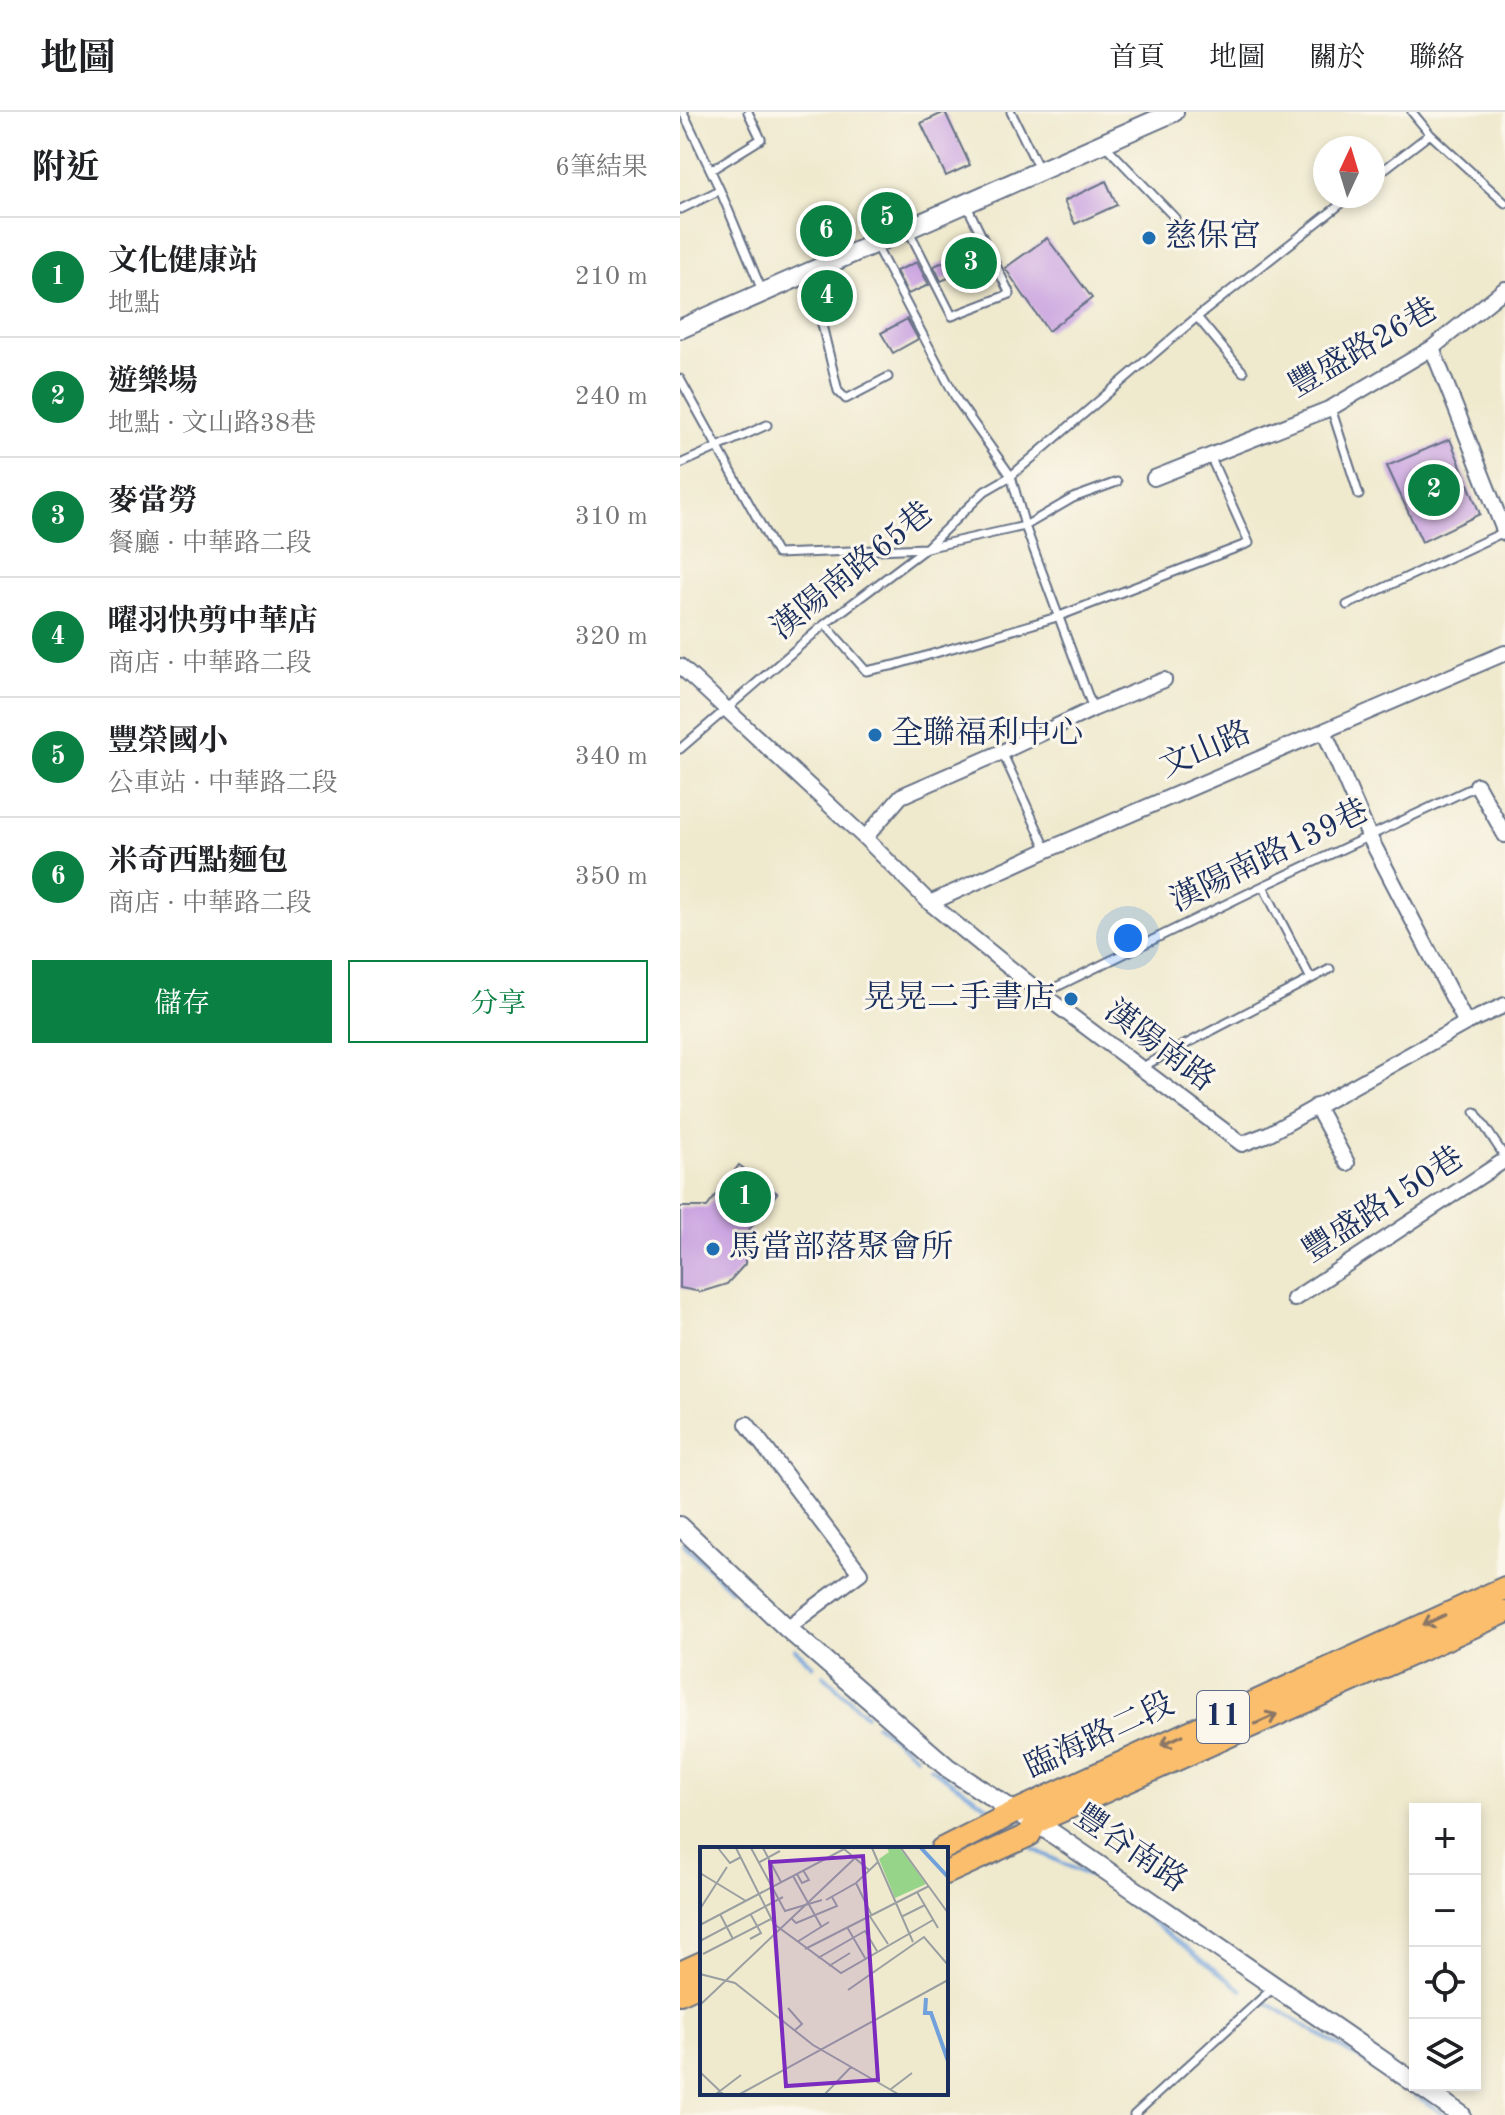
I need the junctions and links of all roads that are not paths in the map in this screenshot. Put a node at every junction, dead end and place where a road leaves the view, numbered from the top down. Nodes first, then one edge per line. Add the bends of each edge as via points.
1 (683, 112) edge
2 (748, 112) edge
3 (1011, 112) edge
4 (1174, 112) edge
5 (1412, 112) edge
6 (1430, 134) junction
7 (1103, 143) junction
8 (1385, 169) edge
9 (711, 170) junction
10 (1040, 171) junction
11 (720, 190) junction
12 (1505, 203) edge
13 (966, 204) junction
14 (1336, 208) edge
15 (681, 209) edge
16 (1175, 218) dead end
17 (908, 229) junction
18 (875, 244) junction
19 (809, 273) junction
20 (1505, 289) edge
21 (763, 293) junction
22 (1197, 317) junction
23 (680, 329) edge
24 (1432, 348) junction
25 (1243, 372) dead end
26 (888, 377) dead end
27 (680, 379) edge
28 (1331, 408) junction
29 (767, 425) dead end
30 (717, 447) junction
31 (1210, 456) junction
32 (680, 464) edge
33 (1011, 476) junction
34 (1154, 478) dead end
35 (1117, 482) dead end
36 (1359, 495) dead end
37 (1025, 526) junction
38 (1505, 532) edge
39 (926, 548) junction
40 (1347, 605) dead end
41 (1057, 617) junction
42 (825, 624) junction
43 (1505, 653) edge
44 (680, 666) edge
45 (1164, 680) dead end
46 (727, 709) junction
47 (1093, 709) junction
48 (1324, 731) junction
49 (680, 749) edge
50 (1002, 752) junction
51 (1477, 785) joint
52 (1505, 835) edge
53 (1369, 836) junction
54 (865, 838) junction
55 (1047, 850) junction
56 (1263, 886) junction
57 (930, 903) junction
58 (1330, 969) dead end
59 (1311, 979) junction
60 (1042, 994) junction
61 (1505, 1005) edge
62 (1466, 1023) junction
63 (1140, 1068) junction
64 (1316, 1106) junction
65 (1475, 1112) dead end
66 (1505, 1158) edge
67 (1347, 1163) dead end
68 (1294, 1299) dead end
69 (747, 1424) dead end
70 (680, 1526) edge
71 (1505, 1588) edge
72 (1505, 1612) edge
73 (787, 1628) junction
74 (1015, 1812) junction
75 (1036, 1822) junction
76 (946, 1847) edge
77 (948, 1872) edge
78 (700, 1964) edge
79 (680, 1973) edge
80 (700, 1984) edge
81 (1275, 1986) junction
82 (680, 1993) edge
83 (1409, 2079) edge
84 (1426, 2091) edge
85 (1134, 2115) edge
86 (1461, 2115) edge

1 - 9 lane
2 - 9 lane via 761,139
3 - 10 lane
4 - 7 street
5 - 6 lane
6 - 8 lane
6 - 12 lane
7 - 10 street
7 - 16 lane
9 - 11 lane
10 - 13 street
11 - 15 lane
11 - 21 lane
13 - 17 street
13 - 17 lane via 1010,294 952,316
14 - 22 lane, 漢陽南路65巷
17 - 18 street
18 - 19 street
18 - 33 lane via 957,400
19 - 21 street
19 - 26 lane via 838,391 846,399
20 - 24 street, 豐盛路26巷
21 - 23 street
22 - 25 lane
22 - 33 lane, 漢陽南路65巷
24 - 28 street, 豐盛路26巷
24 - 38 street
27 - 30 lane
28 - 31 street, 豐盛路26巷
28 - 36 lane
29 - 30 lane
30 - 32 lane
30 - 39 lane via 777,554
31 - 34 street, 豐盛路26巷
31 - 41 lane via 1249,543
33 - 37 lane
33 - 39 lane, 漢陽南路65巷 via 985,491
35 - 37 lane via 1073,498
37 - 39 lane
37 - 41 lane
38 - 40 lane
39 - 42 lane, 漢陽南路65巷
41 - 42 lane via 866,671
41 - 47 lane
42 - 46 lane, 漢陽南路65巷
43 - 48 street, 文山路
44 - 46 street, 漢陽南路
45 - 47 street
46 - 49 lane, 漢陽南路65巷
46 - 54 street, 漢陽南路
47 - 50 street
48 - 53 street
48 - 55 street, 文山路
50 - 54 street via 901,796
50 - 55 lane
51 - 52 street
51 - 53 lane, 漢陽南路139巷
53 - 56 lane, 漢陽南路139巷
53 - 62 street
54 - 57 street, 漢陽南路
55 - 57 street, 文山路
56 - 59 lane
56 - 60 lane, 漢陽南路139巷
57 - 60 street, 漢陽南路
58 - 59 lane
59 - 63 lane
60 - 63 street, 漢陽南路
61 - 62 street, 漢陽南路
62 - 64 street, 漢陽南路
63 - 64 street, 漢陽南路 via 1242,1144
64 - 67 street
65 - 66 lane
66 - 68 street, 豐盛路150巷
69 - 73 street via 860,1573
70 - 73 street, 豐谷南路
71 -> 74 main road, 臨海路二段 / 11
75 -> 72 main road, 臨海路二段 / 11
73 - 74 street, 豐谷南路 via 948,1768
74 - 75 street, 豐谷南路
74 - 76 main road, 臨海路二段 / 11
75 - 77 main road, 臨海路二段 / 11 via 1029,1835
75 - 81 street, 豐谷南路
78 - 79 main road
80 - 82 main road
81 - 83 street, 豐谷南路
81 - 85 lane
84 - 86 street, 豐谷南路

